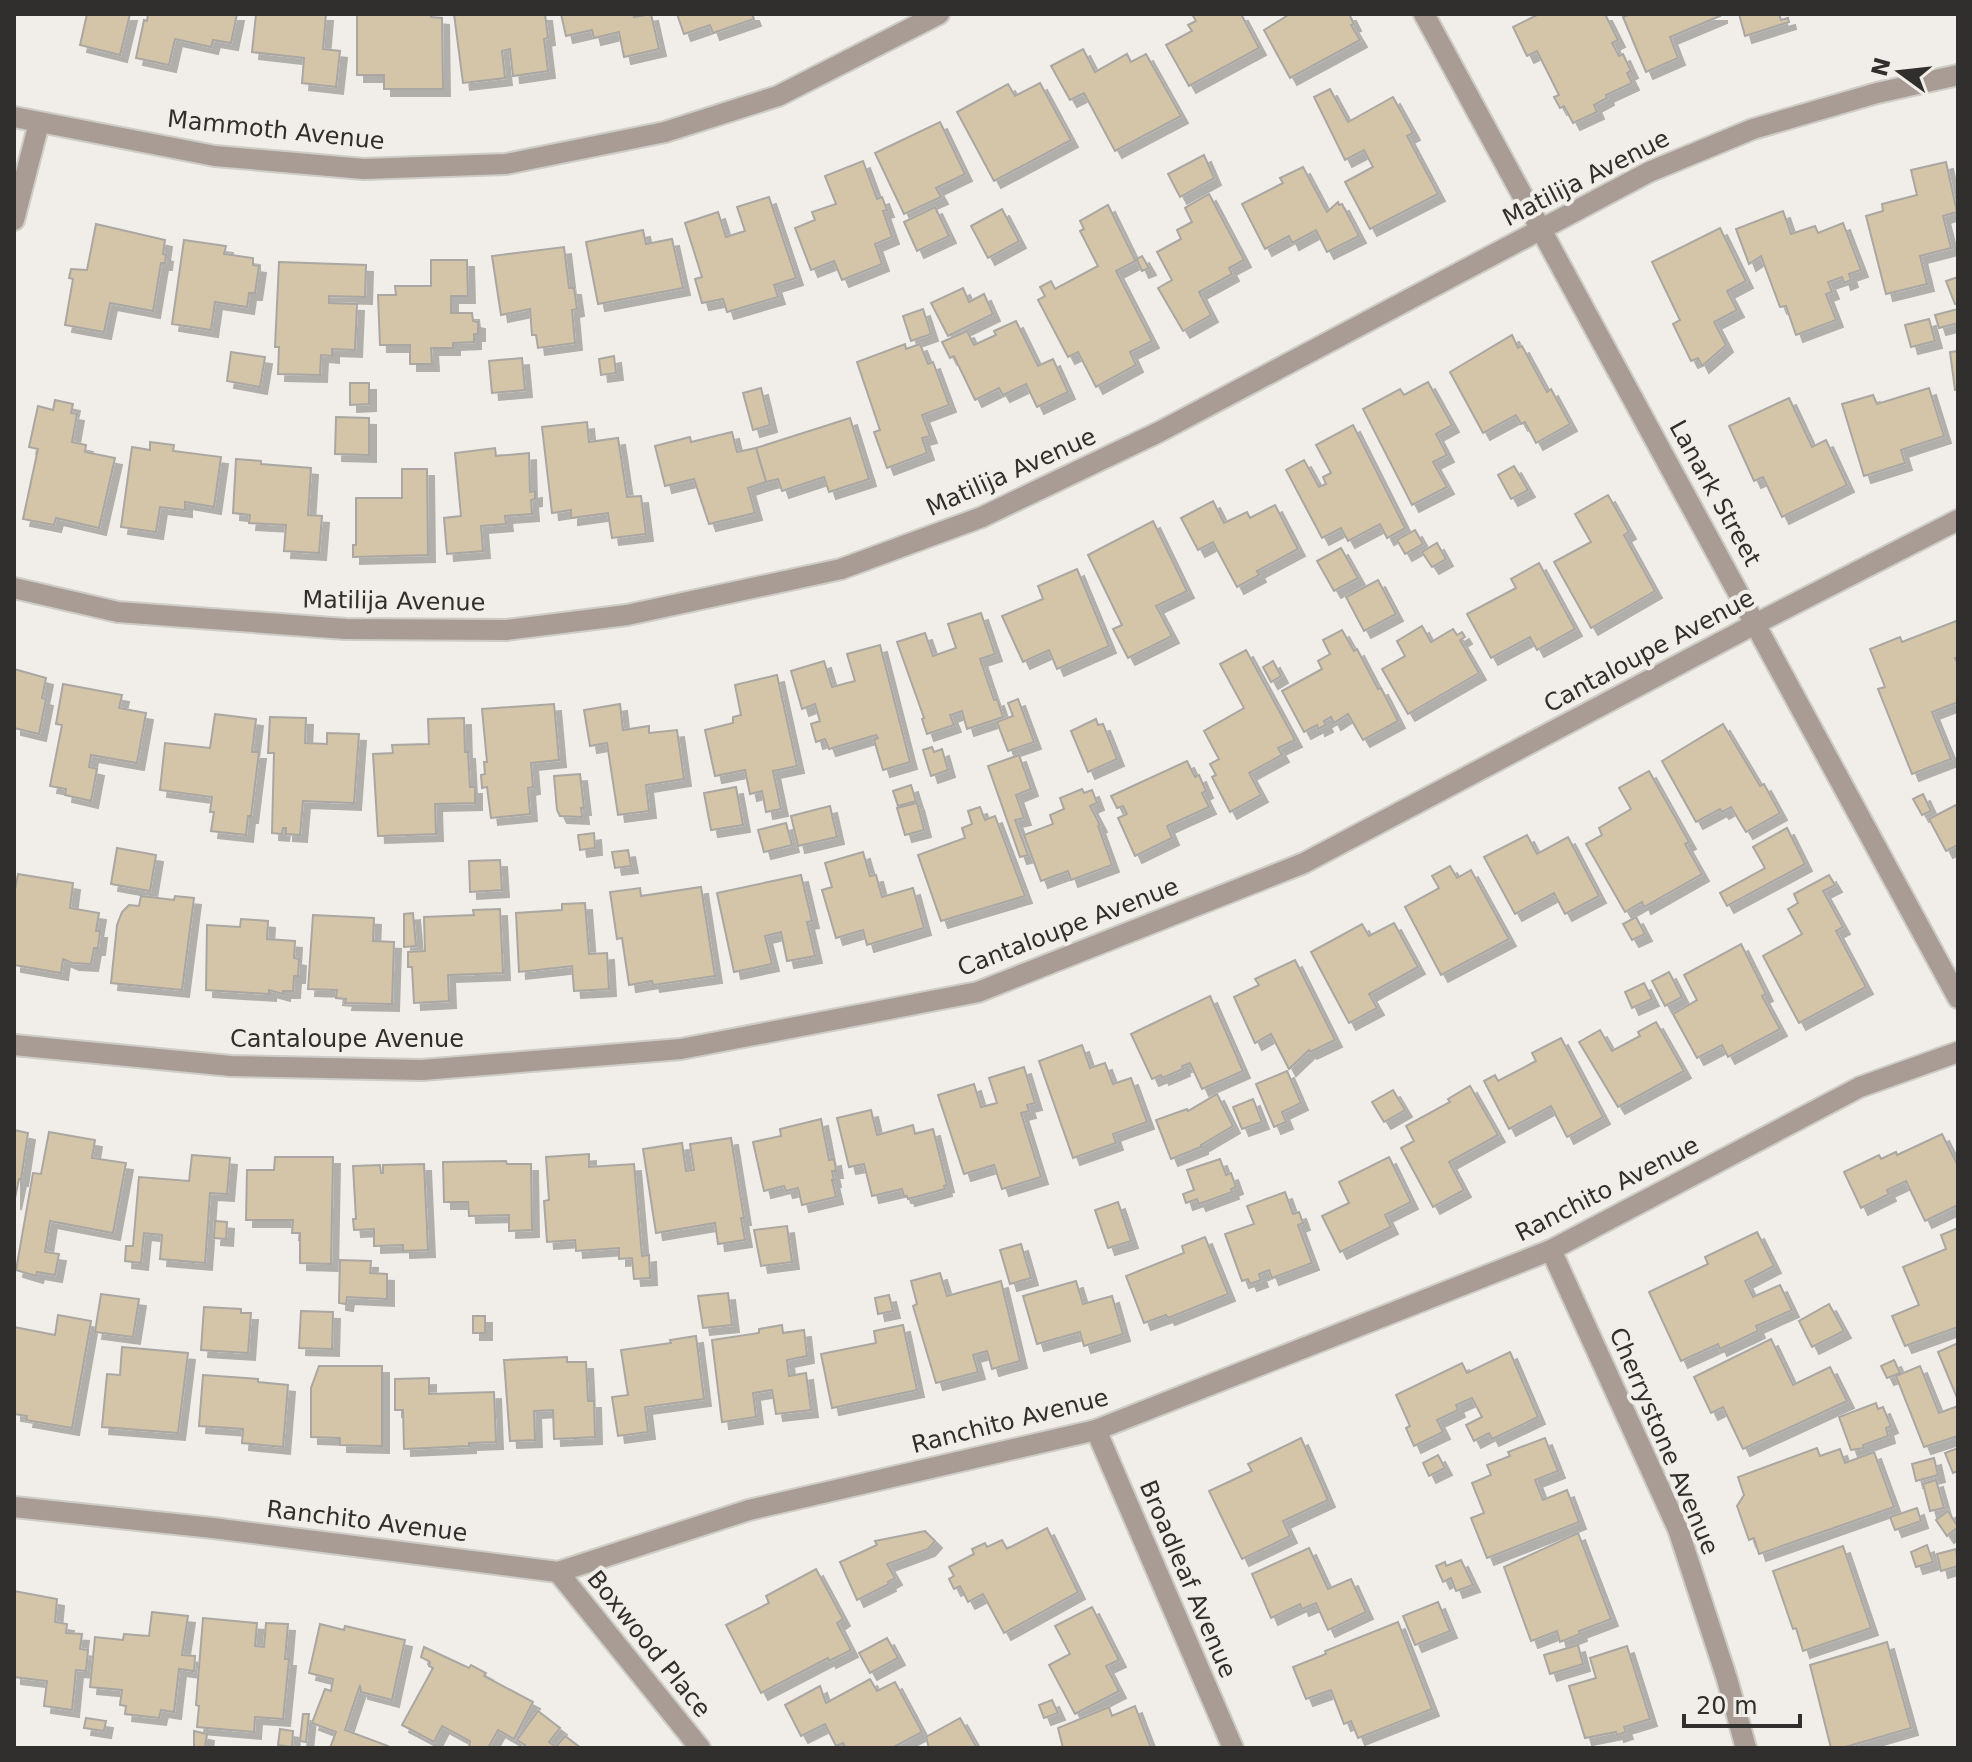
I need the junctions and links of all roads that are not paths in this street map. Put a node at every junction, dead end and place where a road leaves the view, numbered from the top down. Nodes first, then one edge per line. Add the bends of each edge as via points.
1 (939, 14) edge
2 (1424, 14) edge
3 (1958, 75) edge
4 (14, 117) edge
5 (39, 123) junction
6 (14, 220) edge
7 (1540, 229) junction
8 (1958, 520) edge
9 (14, 588) edge
10 (1757, 623) junction
11 (1958, 998) edge
12 (14, 1045) edge
13 (1958, 1052) edge
14 (1551, 1250) junction
15 (1096, 1430) junction
16 (14, 1507) edge
17 (558, 1572) junction
18 (700, 1748) edge
19 (1233, 1748) edge
20 (1746, 1748) edge

1 - 5 street, Mammoth Avenue via 778,96 665,132 506,164 364,169 215,156
2 - 7 street, Lanark Street
3 - 7 street, Matilija Avenue via 1753,129 1649,172
4 - 5 street, Mammoth Avenue
5 - 6 street
7 - 9 street, Matilija Avenue via 1159,432 982,517 841,569 627,615 506,630 346,629 118,612
7 - 10 street, Lanark Street
8 - 10 street, Cantaloupe Avenue
10 - 11 street, Lanark Street
10 - 12 street, Cantaloupe Avenue via 1304,863 978,992 681,1049 422,1070 231,1066
13 - 14 street, Ranchito Avenue via 1860,1087
14 - 15 street, Ranchito Avenue
14 - 20 street, Cherrystone Avenue via 1678,1529
15 - 17 street, Ranchito Avenue via 749,1510
15 - 19 street, Broadleaf Avenue
16 - 17 street, Ranchito Avenue
17 - 18 street, Boxwood Place

